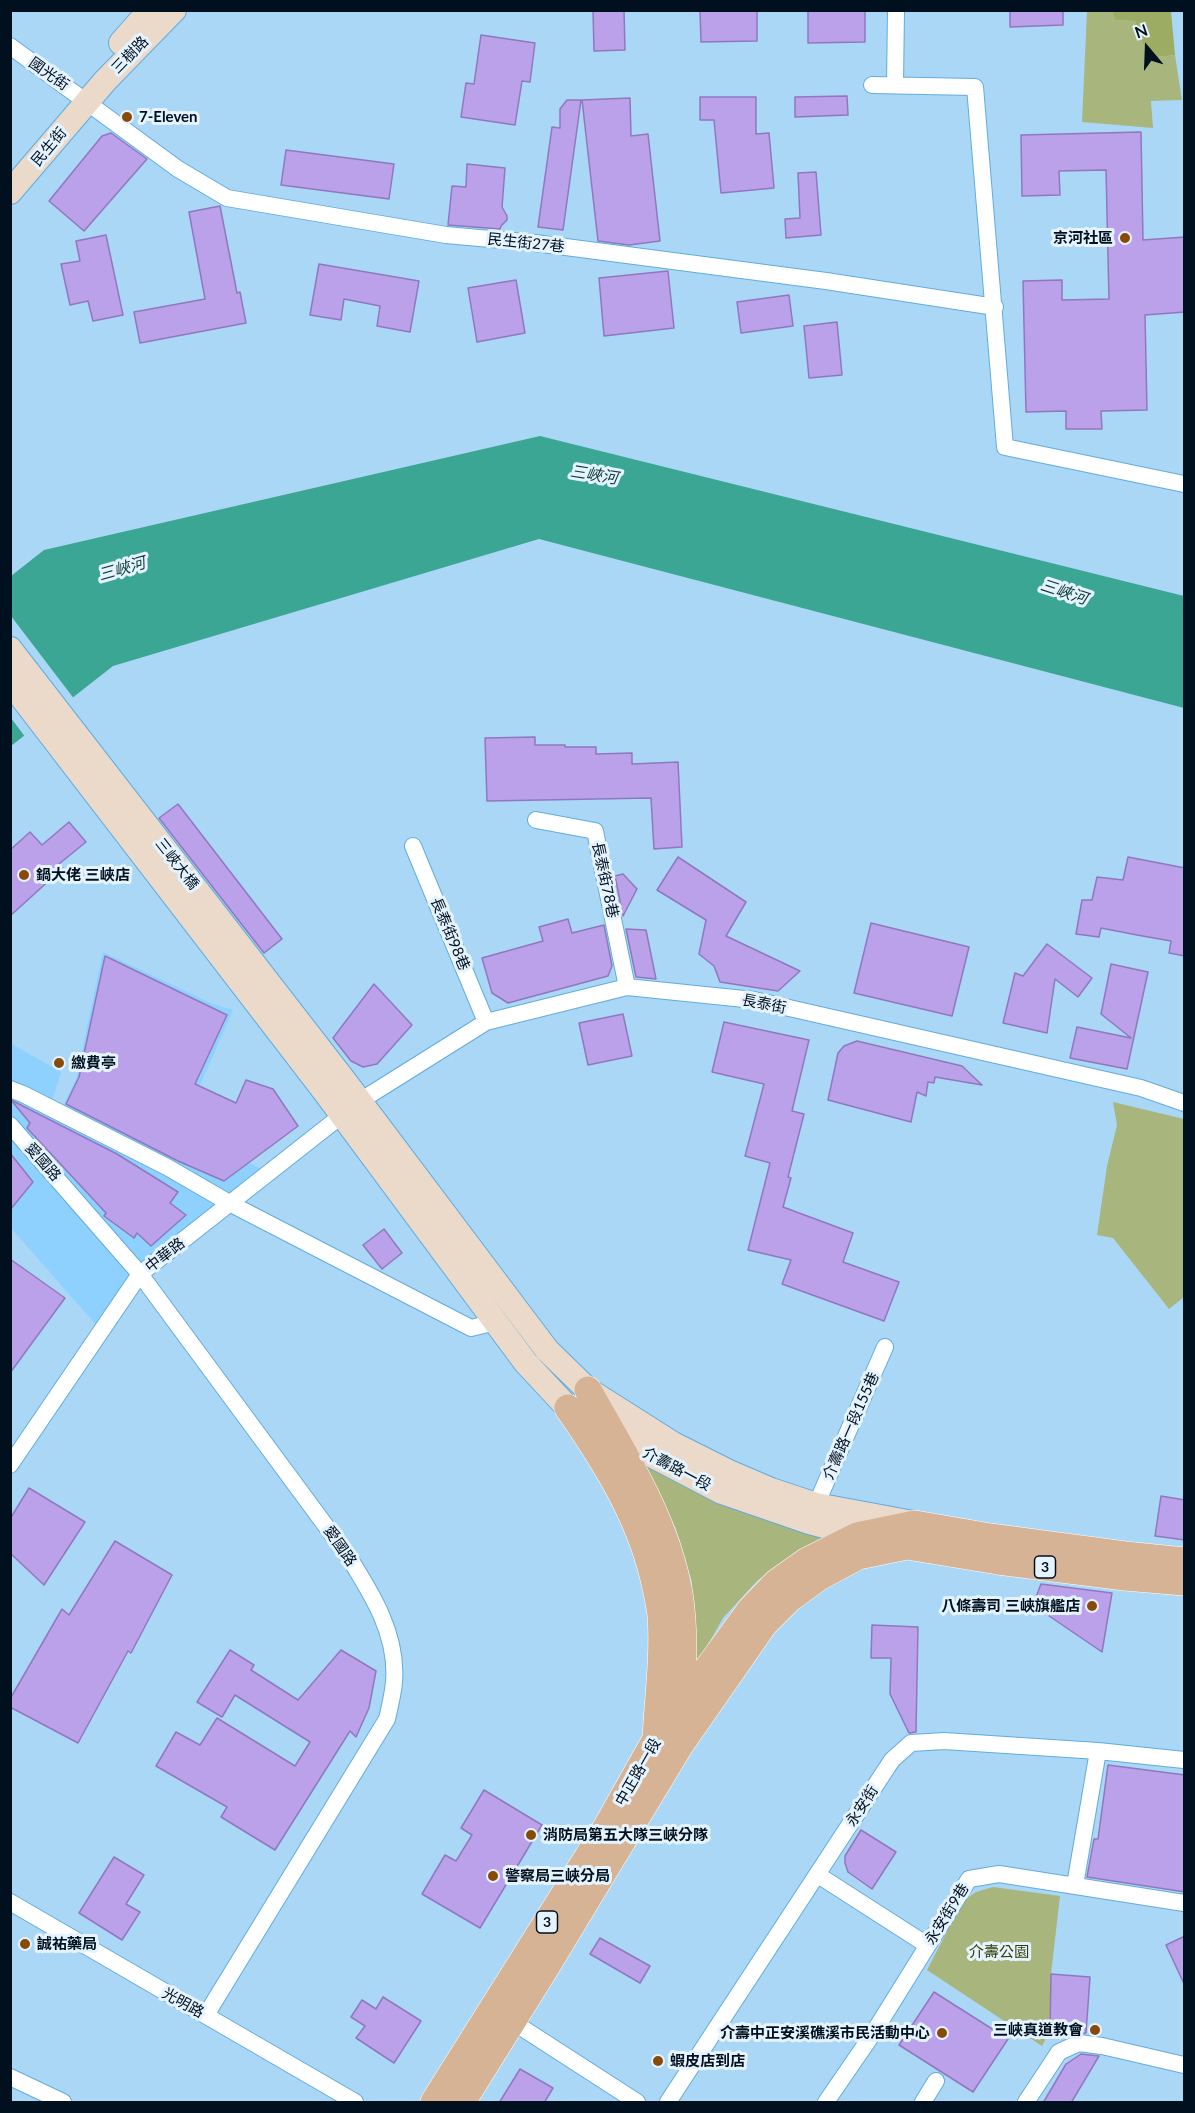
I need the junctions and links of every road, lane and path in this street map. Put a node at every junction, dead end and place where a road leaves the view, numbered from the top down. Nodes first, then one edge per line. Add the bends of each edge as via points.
1 (150, 10) edge
2 (174, 10) edge
3 (896, 10) edge
4 (10, 46) edge
5 (872, 85) dead end
6 (895, 85) junction
7 (82, 97) junction
8 (10, 169) edge
9 (10, 192) edge
10 (994, 307) junction
11 (1185, 484) edge
12 (10, 650) edge
13 (10, 682) edge
14 (118, 805) junction
15 (536, 820) dead end
16 (413, 846) dead end
17 (627, 987) junction
18 (486, 1022) junction
19 (334, 1085) joint
20 (10, 1089) edge
21 (1185, 1103) edge
22 (351, 1108) junction
23 (10, 1125) edge
24 (231, 1204) junction
25 (140, 1274) junction
26 (496, 1322) junction
27 (885, 1347) dead end
28 (588, 1390) junction
29 (568, 1408) junction
30 (613, 1435) junction
31 (11, 1463) edge
32 (816, 1505) junction
33 (911, 1535) junction
34 (857, 1536) junction
35 (1185, 1561) edge
36 (1185, 1582) edge
37 (682, 1703) junction
38 (668, 1742) junction
39 (1098, 1751) junction
40 (1185, 1760) edge
41 (818, 1875) junction
42 (1075, 1885) junction
43 (10, 1902) edge
44 (1185, 1903) edge
45 (927, 1945) junction
46 (536, 1961) junction
47 (206, 2015) junction
48 (513, 2022) junction
49 (1185, 2066) edge
50 (10, 2077) edge
51 (936, 2081) dead end
52 (63, 2103) edge
53 (355, 2103) edge
54 (434, 2103) edge
55 (462, 2103) edge
56 (637, 2103) edge
57 (668, 2103) edge
58 (826, 2103) edge
59 (923, 2103) edge
60 (1026, 2103) edge

1 - 7 main road, 三樹路
2 - 7 main road, 三樹路
3 - 6 street
4 - 7 street, 國光街
5 - 6 street
6 - 10 street via 975,87
7 - 8 main road, 民生街
7 - 9 main road, 民生街
7 - 10 street, 民生街27巷 via 178,169 226,198 446,235 826,281
10 - 11 street via 1005,447
12 - 14 main road, 三峽大橋
13 - 14 main road, 三峽大橋
14 - 19 main road, 三峽大橋
15 - 17 street, 長泰街78巷 via 595,831
16 - 18 street, 長泰街98巷
17 - 18 street, 長泰街
17 - 21 street, 長泰街 via 754,1000 1141,1088
18 - 22 street, 長泰街
19 - 22 main road, 介壽路一段
20 - 24 street via 167,1167
22 - 24 street, 中華路
22 - 26 main road, 介壽路一段
22 - 28 main road, 介壽路一段 via 547,1350
23 - 25 street, 愛國路
24 - 25 street, 中華路
24 - 26 street via 471,1328
25 - 31 street, 中華路
25 - 47 street, 愛國路 via 348,1557 373,1595 392,1642 394,1681 387,1719
26 - 29 main road, 介壽路一段 via 526,1363
27 - 32 street, 介壽路一段155巷
28 - 30 main road
28 - 32 main road, 介壽路一段 via 673,1444 720,1468
29 - 30 main road, 介壽路一段
29 - 38 main road via 604,1459 650,1560 661,1614 660,1667
30 - 34 main road, 介壽路一段 via 722,1492
30 - 37 main road via 641,1484 667,1547 679,1594
32 - 33 main road, 介壽路一段
33 - 34 main road, 中正路一段 / 3
33 - 35 main road, 介壽路一段 / 3 via 990,1537
33 - 36 main road, 介壽路一段 / 3 via 998,1562
33 - 38 main road, 中正路一段 / 3 via 858,1556 789,1599
34 - 37 main road, 中正路一段 / 3 via 824,1551 776,1583
37 - 38 main road, 中正路一段 / 3
38 - 46 main road, 中正路一段 / 3 via 606,1828
39 - 40 street, 永安街
39 - 41 street, 永安街 via 944,1741 911,1743 892,1760
39 - 42 street
41 - 45 street
41 - 57 street, 永安街
42 - 44 street, 永安街9巷
42 - 45 street, 永安街9巷 via 999,1874 969,1879
43 - 47 street, 光明路
45 - 58 street, 永安街9巷
46 - 48 main road, 中正路一段 / 3
46 - 54 main road, 中正路一段 / 3
47 - 53 street, 光明路
48 - 55 main road, 中正路一段 / 3
48 - 56 street
49 - 60 street via 1079,2043 1059,2052
50 - 52 street
51 - 59 street

